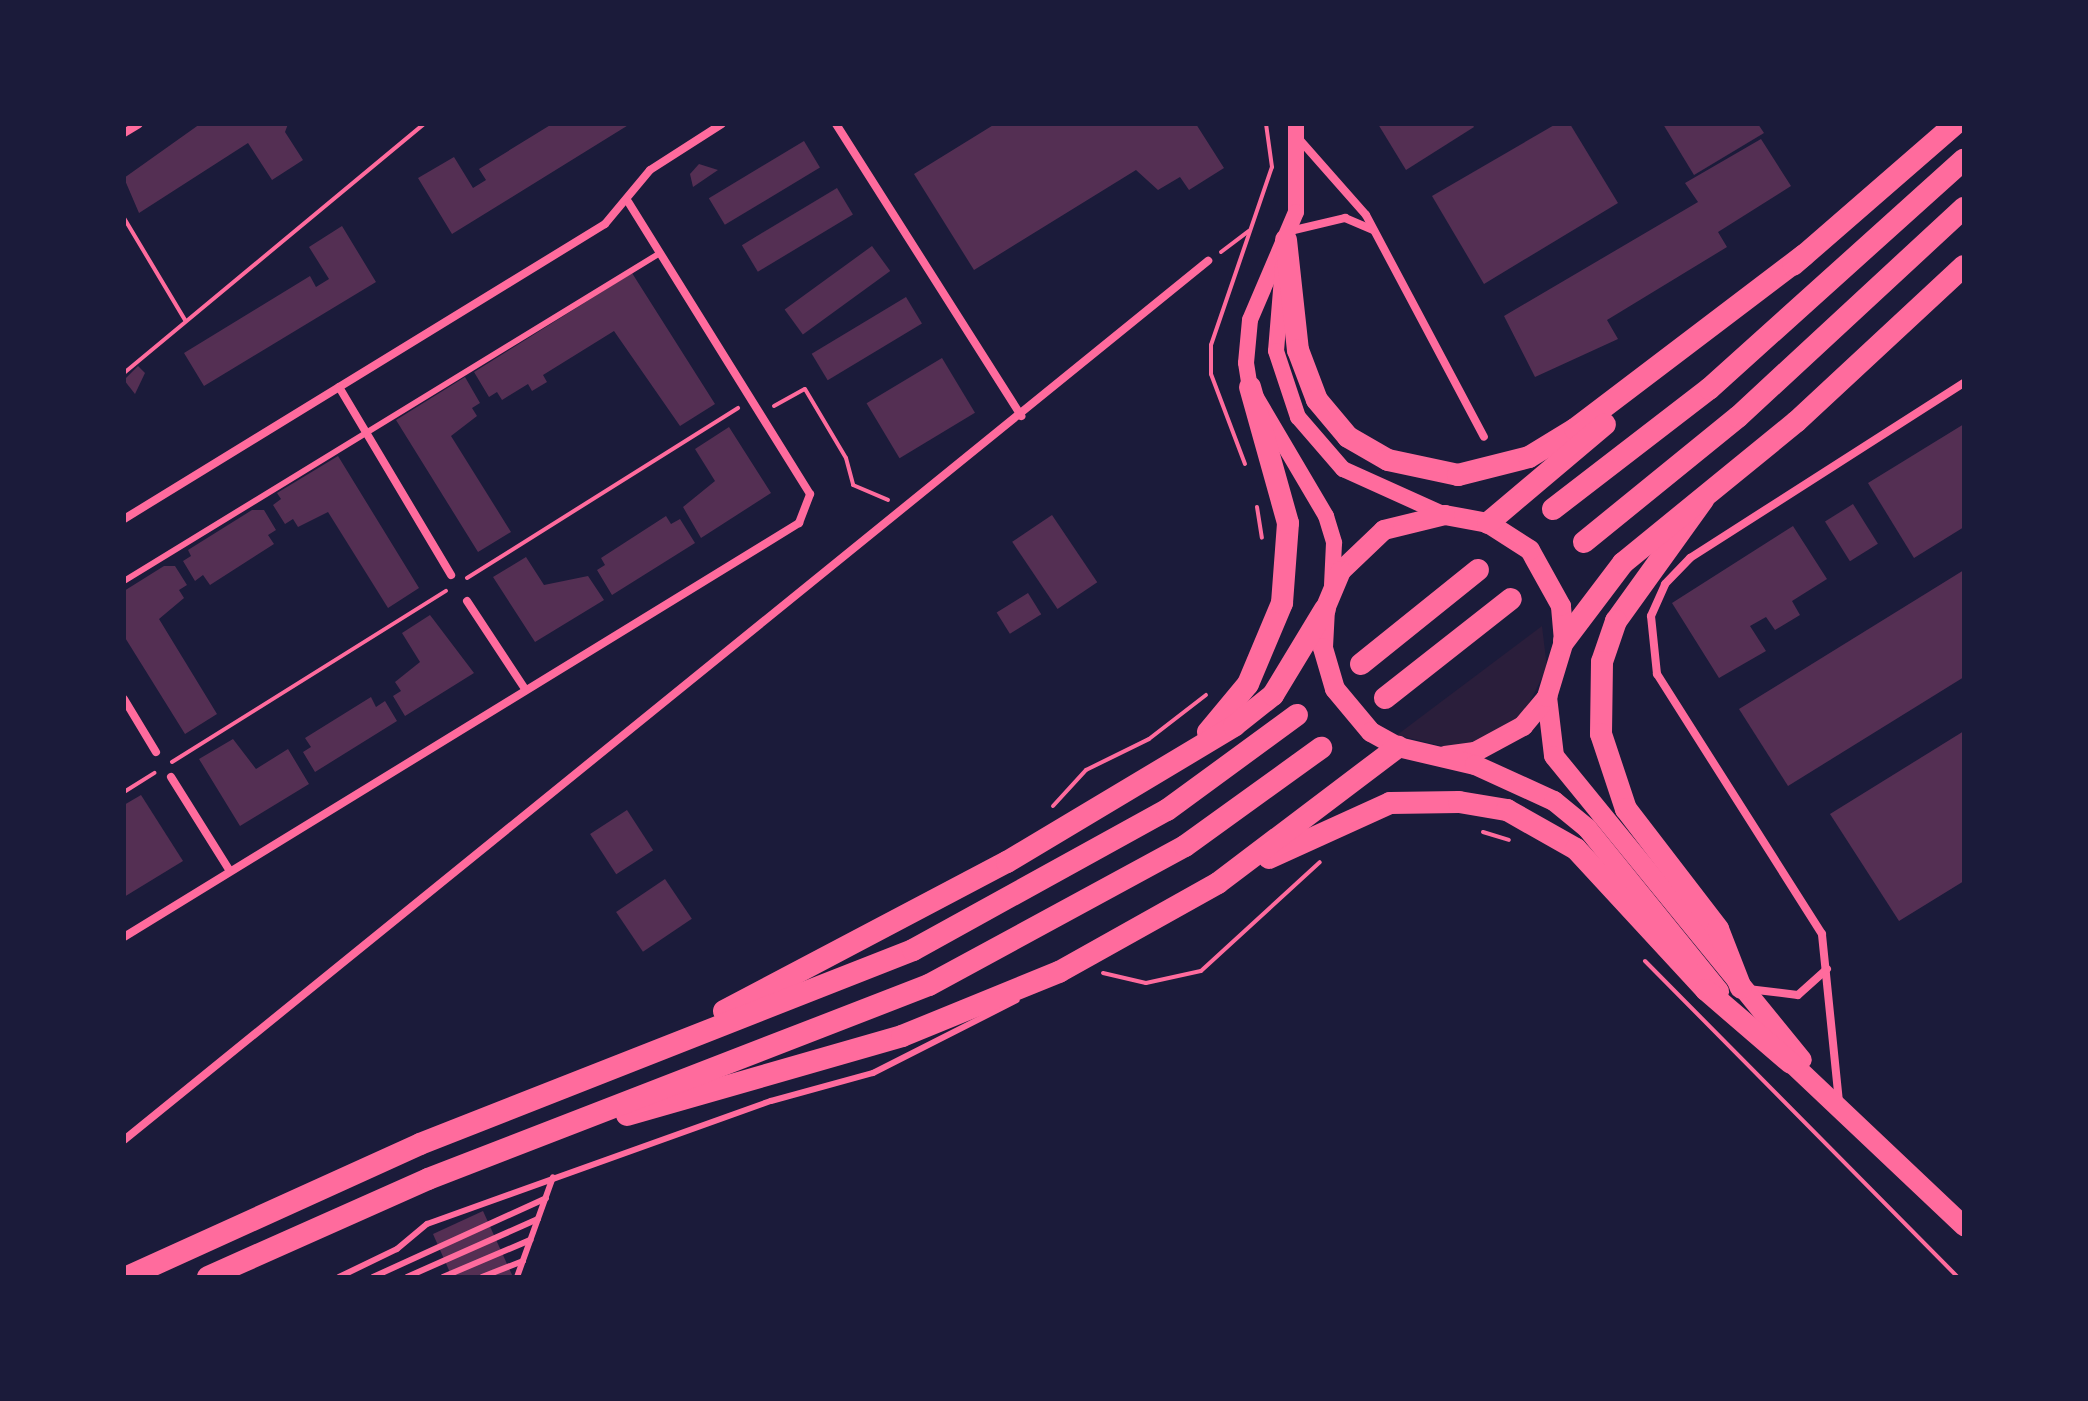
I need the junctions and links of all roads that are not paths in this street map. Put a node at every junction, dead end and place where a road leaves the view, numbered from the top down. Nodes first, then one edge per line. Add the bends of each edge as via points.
1 (139, 124) edge
2 (722, 124) edge
3 (836, 124) edge
4 (1955, 124) edge
5 (1298, 131) edge
6 (124, 133) edge
7 (1964, 159) edge
8 (628, 202) junction
9 (1964, 208) edge
10 (1376, 232) junction
11 (1288, 236) junction
12 (660, 253) junction
13 (1964, 254) edge
14 (1804, 255) junction
15 (1208, 261) dead end
16 (1964, 266) edge
17 (1910, 315) junction
18 (1964, 383) edge
19 (339, 387) junction
20 (1250, 387) junction
21 (1021, 416) junction
22 (365, 432) junction
23 (1484, 437) dead end
24 (1703, 500) junction
25 (1553, 509) dead end
26 (1445, 515) junction
27 (124, 519) edge
28 (1496, 527) junction
29 (1584, 542) dead end
30 (1478, 570) dead end
31 (451, 575) dead end
32 (124, 581) edge
33 (1511, 599) dead end
34 (1328, 600) junction
35 (467, 601) dead end
36 (1564, 641) junction
37 (1361, 664) dead end
38 (525, 689) junction
39 (1547, 697) junction
40 (1385, 698) dead end
41 (124, 699) edge
42 (1297, 715) dead end
43 (1392, 744) junction
44 (1321, 748) dead end
45 (156, 752) dead end
46 (1184, 754) junction
47 (1445, 756) junction
48 (171, 777) dead end
49 (230, 871) junction
50 (1218, 883) junction
51 (124, 937) edge
52 (1827, 969) junction
53 (1059, 972) junction
54 (1741, 988) junction
55 (1791, 1063) junction
56 (1839, 1103) junction
57 (515, 1106) junction
58 (1854, 1120) junction
59 (528, 1139) junction
60 (124, 1140) edge
61 (553, 1177) junction
62 (546, 1198) junction
63 (538, 1219) junction
64 (1964, 1226) edge
65 (530, 1240) junction
66 (523, 1261) junction
67 (352, 1275) edge
68 (127, 1277) edge
69 (208, 1277) edge
70 (339, 1277) edge
71 (373, 1277) edge
72 (407, 1277) edge
73 (443, 1277) edge
74 (482, 1277) edge
75 (517, 1277) edge

1 - 6 street
2 - 8 street via 650,170
3 - 21 street
4 - 14 highway
5 - 10 street
5 - 11 main road
7 - 25 highway via 1709,389
8 - 12 street
8 - 19 street via 605,224
9 - 29 highway via 1738,417
10 - 11 street via 1345,218
10 - 23 street
11 - 14 highway via 1298,350 1317,400 1348,437 1388,460 1458,475 1529,457 1575,429
11 - 20 main road via 1250,320
11 - 26 main road via 1276,351 1298,417 1343,469
12 - 22 lane
12 - 38 street via 810,494 799,523
13 - 17 highway
14 - 28 highway
15 - 21 street
16 - 17 highway
17 - 24 highway
18 - 52 street via 1690,558 1665,584 1651,616 1657,674 1822,934
19 - 22 street
19 - 27 street
20 - 34 main road via 1326,516 1334,543
20 - 46 highway via 1288,523 1282,603 1248,684
21 - 60 street
22 - 31 street
22 - 32 lane
24 - 36 highway via 1623,563
24 - 54 highway via 1616,621 1602,662 1601,734 1626,809 1718,929
26 - 28 main road
26 - 34 main road via 1404,521 1371,539
28 - 36 main road via 1548,574 1561,606
30 - 37 highway
33 - 40 highway
34 - 43 main road via 1323,648 1335,689
34 - 46 highway via 1273,695
35 - 38 street
36 - 39 main road
38 - 49 street
39 - 47 main road via 1502,741
39 - 54 main road via 1554,756
41 - 45 street
42 - 57 highway via 1167,810 998,909 831,985
43 - 47 main road
43 - 50 highway
44 - 59 highway via 1185,846 929,985
46 - 57 highway via 1007,862 756,997
47 - 55 main road via 1509,778 1587,828 1718,990
48 - 49 street
49 - 51 street
50 - 53 highway
50 - 55 highway via 1390,803 1459,802 1507,810 1576,849 1706,990
52 - 54 street via 1798,995
52 - 56 street
53 - 59 highway via 902,1036
53 - 61 lane via 942,1042 873,1073
54 - 56 main road
55 - 58 main road
56 - 58 main road
57 - 68 highway
58 - 64 main road
59 - 69 highway
61 - 62 lane
61 - 67 lane via 427,1224
62 - 63 lane
62 - 71 lane
63 - 65 lane
63 - 72 lane
65 - 66 lane
65 - 73 lane
66 - 74 lane
66 - 75 lane
67 - 70 lane

